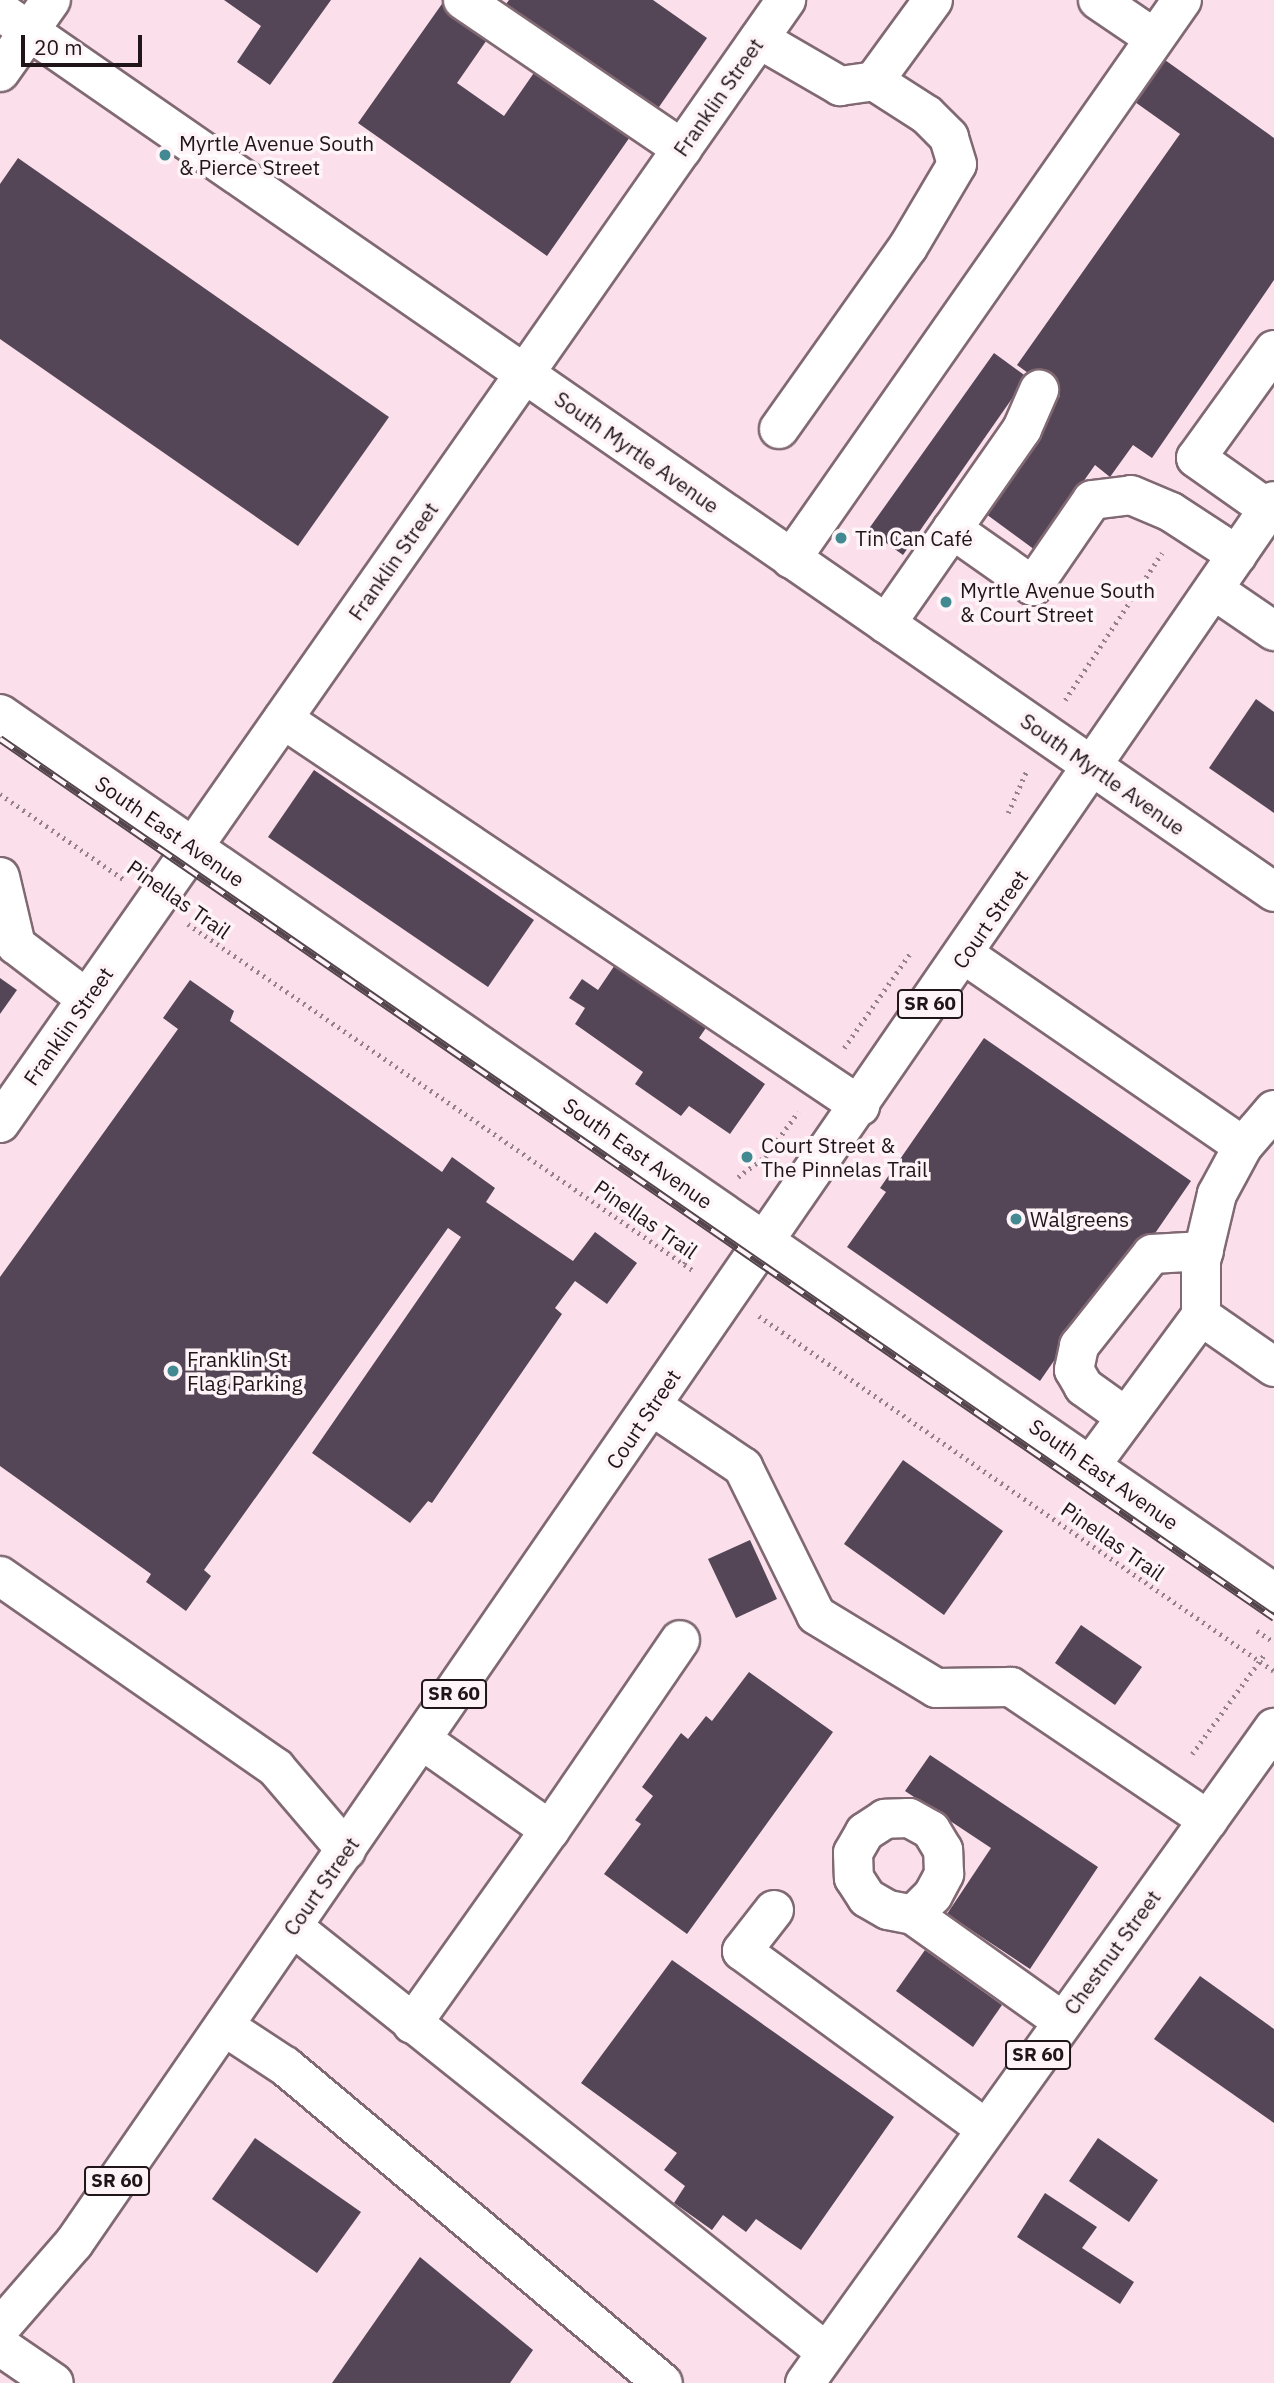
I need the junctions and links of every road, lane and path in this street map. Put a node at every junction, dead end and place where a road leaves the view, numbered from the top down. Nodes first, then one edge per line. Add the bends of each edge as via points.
1 (51, 0) edge
2 (463, 0) edge
3 (933, 0) edge
4 (1098, 0) edge
5 (1182, 0) edge
6 (772, 12) edge
7 (15, 21) edge
8 (1154, 38) junction
9 (0, 72) edge
10 (874, 81) junction
11 (682, 149) junction
12 (1274, 350) edge
13 (524, 374) junction
14 (1039, 390) dead end
15 (779, 429) dead end
16 (1272, 508) edge
17 (1184, 520) junction
18 (952, 529) junction
19 (1237, 555) junction
20 (791, 558) junction
21 (1214, 590) junction
22 (886, 624) junction
23 (1274, 632) edge
24 (0, 714) edge
25 (283, 719) junction
26 (1044, 734) junction
27 (1093, 768) junction
28 (0, 794) edge
29 (1000, 824) dead end
30 (193, 847) junction
31 (0, 877) edge
32 (1274, 892) edge
33 (155, 902) junction
34 (915, 946) dead end
35 (965, 955) junction
36 (87, 999) junction
37 (822, 1080) junction
38 (860, 1106) junction
39 (1274, 1110) edge
40 (0, 1123) edge
41 (1243, 1146) junction
42 (719, 1209) junction
43 (765, 1240) junction
44 (1204, 1251) junction
45 (684, 1264) junction
46 (728, 1294) junction
47 (1201, 1316) junction
48 (1274, 1367) edge
49 (652, 1406) junction
50 (1126, 1417) junction
51 (1091, 1465) junction
52 (0, 1576) edge
53 (1274, 1593) edge
54 (680, 1640) dead end
55 (1264, 1655) dead end
56 (1260, 1661) junction
57 (1274, 1671) edge
58 (1274, 1728) edge
59 (422, 1740) junction
60 (1192, 1754) dead end
61 (1208, 1820) junction
62 (550, 1830) junction
63 (346, 1850) junction
64 (774, 1910) dead end
65 (913, 1914) dead end
66 (293, 1927) junction
67 (1062, 2021) junction
68 (412, 2024) junction
69 (224, 2026) junction
70 (985, 2128) junction
71 (0, 2328) edge
72 (0, 2346) edge
73 (826, 2352) junction
74 (54, 2383) edge
75 (663, 2383) edge
76 (805, 2383) edge

1 - 7 main road
2 - 11 main road
3 - 10 main road
4 - 8 main road
5 - 8 main road
6 - 10 main road via 841,86
6 - 11 main road, Franklin Street
7 - 9 main road
7 - 13 main road, South Myrtle Avenue
8 - 20 main road
10 - 15 main road via 927,115 949,137 957,164 908,247
11 - 13 main road, Franklin Street
12 - 16 main road via 1196,458
13 - 20 main road, South Myrtle Avenue
13 - 25 main road, Franklin Street
14 - 18 main road via 1021,429
16 - 19 main road, Court Street
17 - 18 main road via 1131,495 1092,500 1033,586
17 - 19 main road
17 - 26 path
18 - 22 main road
19 - 21 main road, Court Street
20 - 22 main road, South Myrtle Avenue
21 - 23 main road
21 - 27 main road, Court Street
22 - 26 main road, South Myrtle Avenue
24 - 30 main road, South East Avenue
25 - 30 main road, Franklin Street
25 - 37 main road
26 - 27 main road, South Myrtle Avenue
26 - 29 path
27 - 32 main road, South Myrtle Avenue
27 - 35 main road, Court Street / SR 60
28 - 33 path, Pinellas Trail
30 - 33 main road, Franklin Street
30 - 42 main road, South East Avenue
31 - 36 main road via 16,945
33 - 36 main road, Franklin Street
33 - 45 path, Pinellas Trail
34 - 37 path
35 - 38 main road, Court Street / SR 60
35 - 41 main road
36 - 40 main road, Franklin Street
37 - 38 main road
37 - 42 path via 765,1157 739,1177
38 - 43 main road, Court Street / SR 60
39 - 41 main road
41 - 44 main road via 1217,1194
42 - 43 main road, South East Avenue
42 - 45 path
43 - 46 main road, Court Street / SR 60
43 - 51 main road, South East Avenue
44 - 47 main road
44 - 50 main road via 1152,1254 1079,1346 1074,1370 1084,1387
45 - 46 path, Pinellas Trail
46 - 49 main road, Court Street / SR 60
46 - 56 path, Pinellas Trail
47 - 48 main road
47 - 50 main road
49 - 59 main road, Court Street / SR 60
49 - 61 main road via 743,1467 816,1615 936,1688 1011,1687
50 - 51 main road
51 - 53 main road, South East Avenue
52 - 63 main road via 276,1768
54 - 62 main road
55 - 56 path
56 - 57 path, Pinellas Trail
56 - 60 path
58 - 61 main road, Chestnut Street / SR 60
59 - 62 main road
59 - 63 main road, Court Street / SR 60
61 - 67 main road, Chestnut Street / SR 60
62 - 68 main road
63 - 66 main road, Court Street / SR 60
64 - 70 main road via 742,1951
65 - 67 main road
66 - 68 main road
66 - 69 main road, Court Street / SR 60
67 - 70 main road, Chestnut Street / SR 60
68 - 73 main road
69 - 71 main road, Court Street / SR 60 via 74,2243
69 - 75 main road via 285,2066
70 - 73 main road, Chestnut Street / SR 60
72 - 74 main road
73 - 76 main road, Chestnut Street / SR 60

